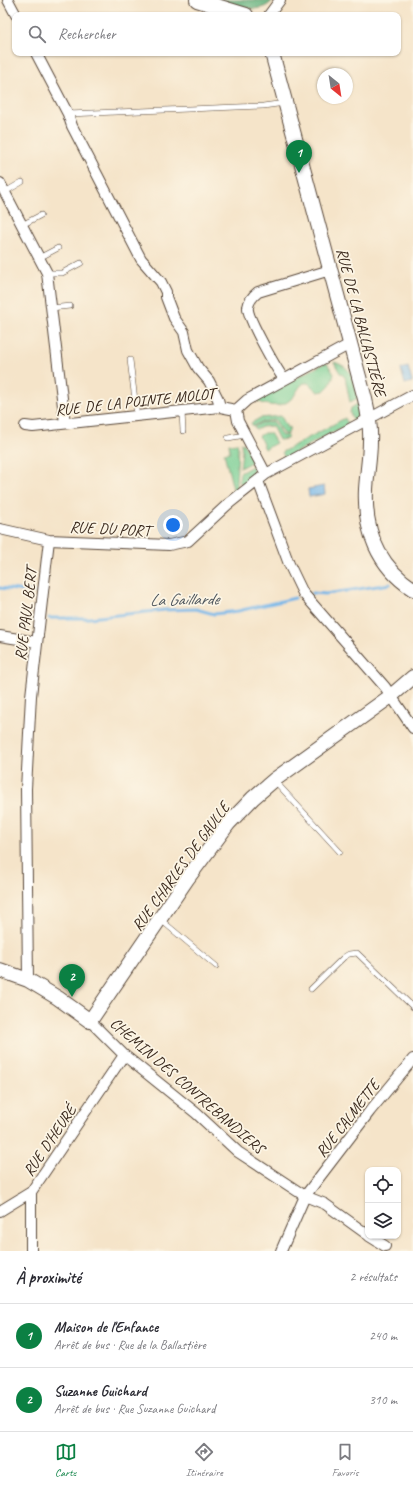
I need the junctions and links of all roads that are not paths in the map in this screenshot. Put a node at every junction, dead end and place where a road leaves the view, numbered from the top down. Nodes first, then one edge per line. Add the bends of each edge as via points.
1 (8, 0) edge
2 (197, 0) edge
3 (280, 0) edge
4 (14, 12) edge
5 (236, 12) edge
6 (271, 12) edge
7 (38, 56) edge
8 (273, 56) edge
9 (286, 103) junction
10 (68, 114) junction
11 (22, 182) dead end
12 (3, 194) edge
13 (41, 215) dead end
14 (22, 225) junction
15 (58, 248) dead end
16 (39, 258) junction
17 (81, 263) dead end
18 (330, 270) junction
19 (47, 273) junction
20 (70, 306) dead end
21 (51, 308) junction
22 (350, 344) junction
23 (130, 360) dead end
24 (284, 379) junction
25 (413, 395) edge
26 (220, 407) junction
27 (236, 410) junction
28 (182, 412) junction
29 (137, 416) junction
30 (369, 419) junction
31 (65, 423) junction
32 (26, 426) dead end
33 (183, 431) dead end
34 (245, 435) junction
35 (228, 438) dead end
36 (262, 478) junction
37 (0, 529) edge
38 (49, 540) junction
39 (413, 589) edge
40 (0, 636) edge
41 (37, 642) junction
42 (413, 677) edge
43 (391, 696) junction
44 (413, 728) edge
45 (274, 780) junction
46 (340, 852) dead end
47 (160, 919) junction
48 (216, 966) dead end
49 (0, 970) edge
50 (28, 980) junction
51 (311, 989) dead end
52 (413, 1007) edge
53 (90, 1021) junction
54 (124, 1055) junction
55 (413, 1059) edge
56 (31, 1192) junction
57 (305, 1196) junction
58 (0, 1211) edge
59 (365, 1233) edge
60 (374, 1239) edge
61 (385, 1246) dead end
62 (31, 1251) edge
63 (281, 1251) edge

1 - 4 street
2 - 5 street
3 - 6 street
7 - 10 street
8 - 9 street, RUE DE LA BALLASTIÈRE
9 - 10 lane
9 - 18 street, RUE DE LA BALLASTIÈRE
10 - 26 street via 141,259 161,282 174,318 184,332 188,350 209,381
11 - 12 lane
12 - 14 street
13 - 14 lane
14 - 16 street
15 - 16 lane
16 - 19 street
17 - 19 lane via 62,273
18 - 22 street, RUE DE LA BALLASTIÈRE
18 - 24 street via 258,292 251,298 247,308 251,321
19 - 21 street
20 - 21 lane
21 - 31 street
22 - 24 street, RUE DE LA POINTE MOLOT
22 - 30 street, RUE DE LA BALLASTIÈRE
23 - 29 lane
24 - 27 street, RUE DE LA POINTE MOLOT via 247,400
25 - 30 street, RUE DU PORT
26 - 27 street, RUE DE LA POINTE MOLOT
26 - 28 street, RUE DE LA POINTE MOLOT
27 - 34 street
28 - 29 street, RUE DE LA POINTE MOLOT
28 - 33 lane
29 - 31 street, RUE DE LA POINTE MOLOT
30 - 36 street, RUE DU PORT
30 - 39 street, RUE DE LA BALLASTIÈRE via 366,503 368,525 384,560 399,579
31 - 32 street, RUE DE LA POINTE MOLOT
34 - 35 lane
34 - 36 street
36 - 38 street, RUE DU PORT via 188,541 179,544 170,546
36 - 43 street via 289,564 303,593
37 - 38 street, RUE DU PORT
38 - 41 street, RUE PAUL BERT
40 - 41 street
41 - 50 street, RUE PAUL BERT via 26,789
42 - 43 street, RUE CHARLES DE GAULLE
43 - 44 street
43 - 45 street, RUE CHARLES DE GAULLE
45 - 46 lane
45 - 47 street, RUE CHARLES DE GAULLE via 228,824
47 - 48 lane
47 - 53 street, RUE CHARLES DE GAULLE
49 - 50 street
50 - 53 street
51 - 52 lane via 344,957 357,954
53 - 54 street, CHEMIN DES CONTREBANDIERS
54 - 56 street, RUE D'HEURÉ
54 - 57 street, CHEMIN DES CONTREBANDIERS via 196,1112 238,1152
55 - 57 street, RUE CALMETTE
56 - 58 street
56 - 62 street, RUE D'HEURÉ
57 - 59 street, CHEMIN DES CONTREBANDIERS via 325,1204
57 - 63 street, RUE CALMETTE
60 - 61 street, CHEMIN DES CONTREBANDIERS

